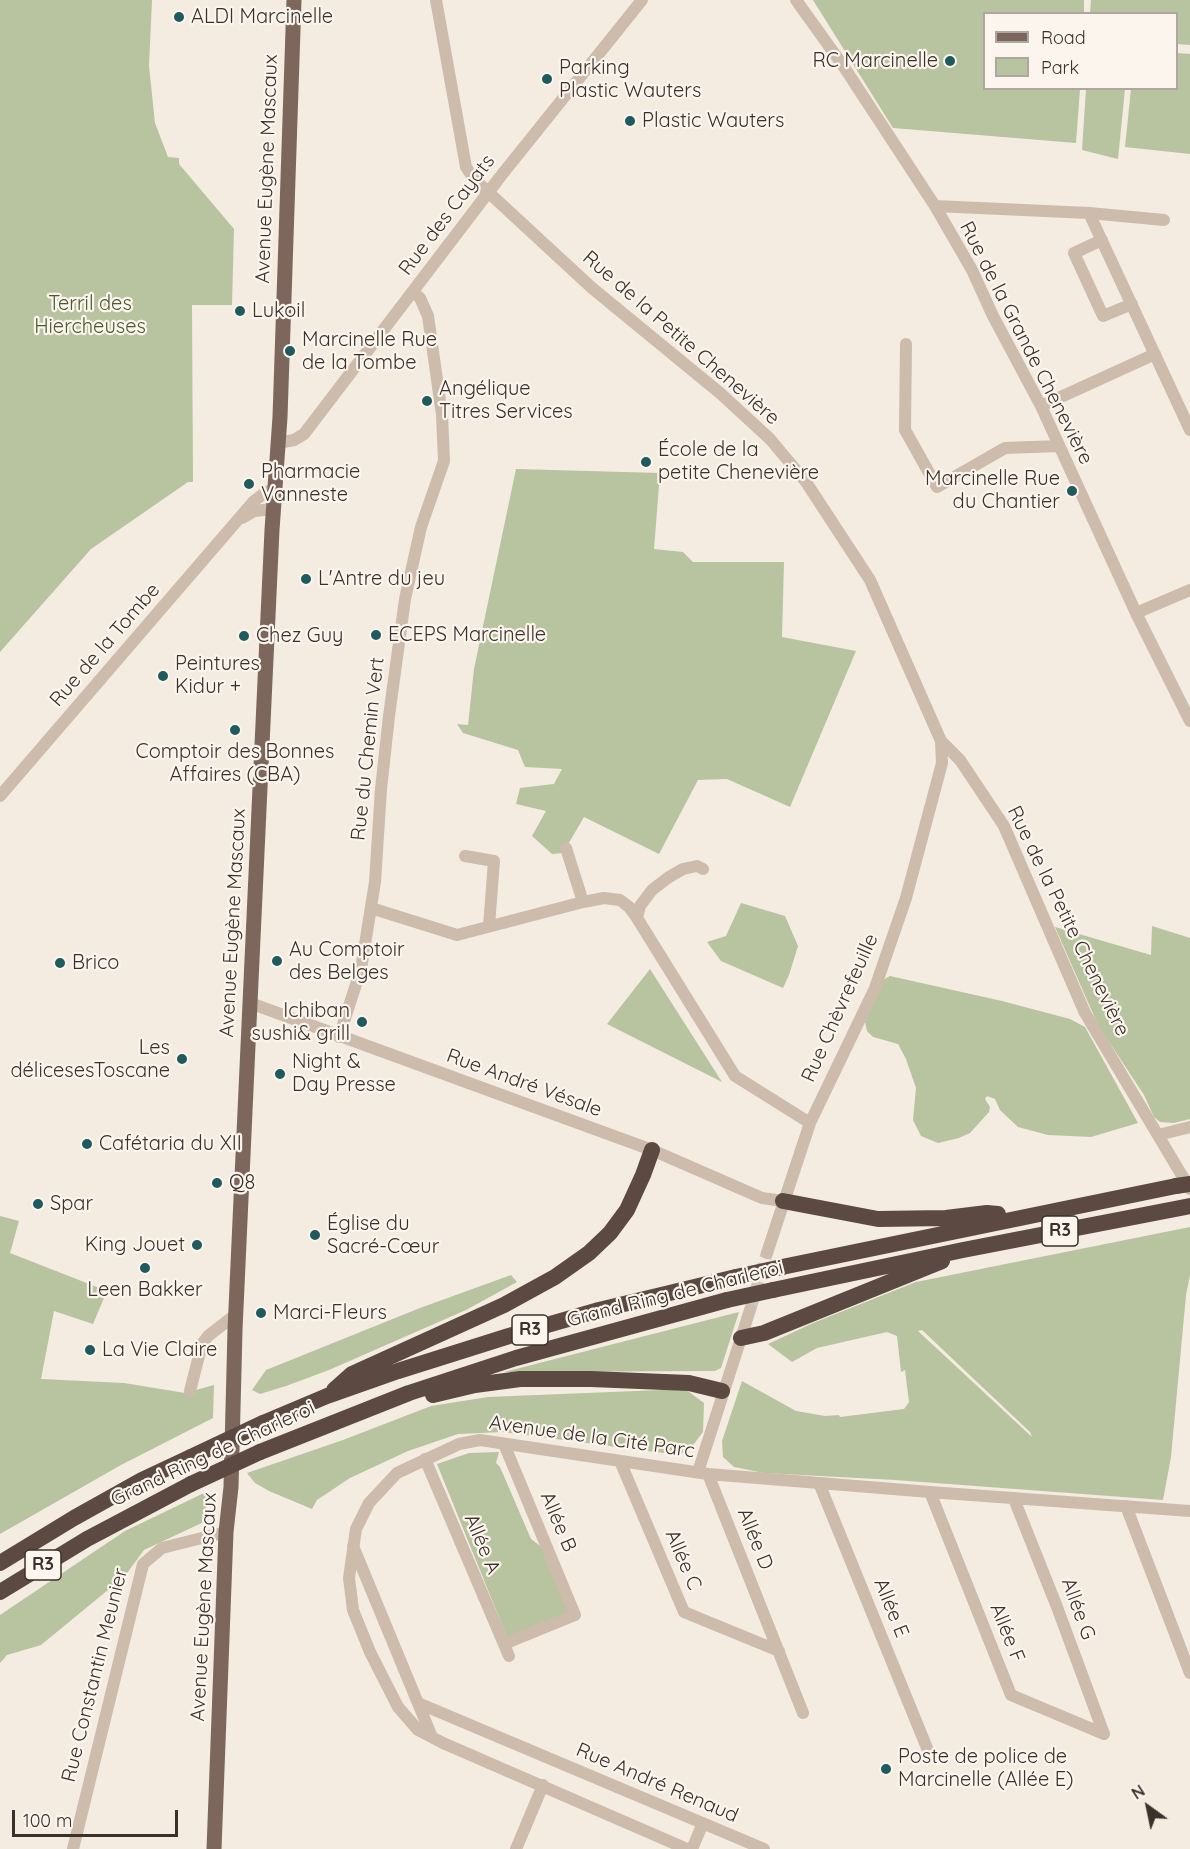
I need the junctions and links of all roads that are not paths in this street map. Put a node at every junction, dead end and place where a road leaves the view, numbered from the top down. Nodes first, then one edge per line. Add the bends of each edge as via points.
1 (294, 0) edge
2 (436, 0) edge
3 (642, 0) edge
4 (796, 0) edge
5 (490, 192) junction
6 (935, 206) junction
7 (1089, 213) junction
8 (1164, 220) dead end
9 (1102, 240) junction
10 (413, 292) junction
11 (1132, 304) junction
12 (906, 344) dead end
13 (1155, 354) junction
14 (1041, 406) junction
15 (1190, 430) edge
16 (278, 443) junction
17 (1059, 446) junction
18 (274, 489) junction
19 (273, 509) junction
20 (239, 520) junction
21 (1190, 590) edge
22 (1136, 614) junction
23 (1190, 722) edge
24 (941, 741) junction
25 (0, 796) edge
26 (566, 848) dead end
27 (465, 856) dead end
28 (703, 869) dead end
29 (583, 902) junction
30 (371, 908) junction
31 (637, 918) junction
32 (489, 926) junction
33 (250, 1003) junction
34 (339, 1037) junction
35 (810, 1123) junction
36 (1190, 1127) edge
37 (1158, 1135) junction
38 (652, 1150) junction
39 (1185, 1186) edge
40 (783, 1201) junction
41 (1190, 1206) edge
42 (1016, 1217) junction
43 (963, 1250) junction
44 (767, 1253) tunnel mouth
45 (750, 1310) tunnel mouth
46 (235, 1315) junction
47 (741, 1338) junction
48 (190, 1391) dead end
49 (722, 1391) junction
50 (409, 1393) junction
51 (327, 1396) junction
52 (504, 1444) junction
53 (425, 1459) junction
54 (620, 1461) junction
55 (703, 1473) junction
56 (819, 1483) junction
57 (930, 1492) junction
58 (1014, 1499) junction
59 (1126, 1506) junction
60 (1190, 1511) edge
61 (226, 1532) junction
62 (353, 1544) junction
63 (0, 1563) edge
64 (0, 1592) edge
65 (575, 1615) joint
66 (767, 1618) junction
67 (745, 1637) junction
68 (779, 1651) junction
69 (1190, 1672) edge
70 (418, 1703) junction
71 (803, 1713) dead end
72 (1104, 1734) joint
73 (432, 1737) junction
74 (927, 1748) dead end
75 (543, 1785) junction
76 (703, 1823) junction
77 (72, 1849) edge
78 (214, 1849) edge
79 (516, 1849) edge
80 (687, 1849) edge
81 (692, 1849) edge
82 (764, 1849) edge

1 - 16 main road, Avenue Eugène Mascaux
2 - 5 street, Rue de la Petite Chenevière via 466,167
3 - 5 street, Rue des Cayats
4 - 6 street, Rue de la Grande Chenevière
5 - 10 street, Rue des Cayats
5 - 24 street, Rue de la Petite Chenevière via 592,288 720,393 770,439 806,482 870,580
6 - 7 street
6 - 14 street, Rue de la Grande Chenevière
7 - 8 street
7 - 9 street
9 - 11 street
9 - 11 street via 1074,253 1103,316
10 - 16 street, Rue des Cayats via 304,434
10 - 30 street, Rue du Chemin Vert via 426,307 428,316 442,415 444,461 422,527 405,598 381,789
11 - 13 street
12 - 17 street via 905,430 937,487 1005,448
13 - 14 street
13 - 15 street
14 - 17 street, Rue de la Grande Chenevière
16 - 18 main road, Avenue Eugène Mascaux
17 - 22 street, Rue de la Grande Chenevière
18 - 19 main road, Avenue Eugène Mascaux
18 - 20 street, Rue de la Tombe via 254,501
19 - 20 street, Rue de la Tombe via 254,511
19 - 33 main road, Avenue Eugène Mascaux
20 - 25 street, Rue de la Tombe
21 - 22 street
22 - 23 street, Rue de la Grande Chenevière
24 - 35 street, Rue Chèvrefeuille via 942,763 906,898 874,988
24 - 37 street, Rue de la Petite Chenevière via 960,760 1004,826 1085,1013
26 - 29 street
27 - 32 street via 494,861
28 - 31 street via 683,869 669,877 652,890 640,906
29 - 31 street via 620,900
29 - 32 street
30 - 32 street via 457,934
30 - 34 street, Rue du Chemin Vert via 361,969
31 - 35 street via 735,1076
33 - 34 street, Rue André Vésale
33 - 46 main road, Avenue Eugène Mascaux
34 - 38 street, Rue André Vésale
35 - 40 street, Rue Chèvrefeuille
36 - 37 street
37 - 39 street, Rue de la Petite Chenevière
38 - 40 street, Rue André Vésale via 762,1198
38 - 51 highway via 627,1210 589,1253 504,1305 352,1374
39 - 42 highway, Grand Ring de Charleroi / R3
40 - 42 highway via 878,1219 987,1213
40 - 44 street, Rue Chèvrefeuille
41 - 43 highway, Grand Ring de Charleroi / R3
42 - 51 highway, Grand Ring de Charleroi / R3, bridge via 599,1310 509,1335
43 - 47 highway via 932,1267 764,1333
43 - 50 highway, Grand Ring de Charleroi / R3, bridge via 727,1300 516,1358
45 - 47 street
46 - 48 street via 202,1344
46 - 61 main road, Avenue Eugène Mascaux via 231,1487
47 - 49 street
49 - 50 highway via 689,1383 591,1378 475,1385 429,1396
49 - 55 street
50 - 64 highway, Grand Ring de Charleroi / R3, bridge via 191,1484 87,1539
51 - 63 highway, Grand Ring de Charleroi / R3, bridge via 142,1480
52 - 53 street, Avenue de la Cité Parc via 480,1440 459,1444
52 - 54 street, Avenue de la Cité Parc
52 - 65 street, Allée B
53 - 62 street, Avenue de la Cité Parc via 398,1473 369,1503
53 - 65 street, Allée A via 506,1650
54 - 55 street, Avenue de la Cité Parc
54 - 67 street, Allée C via 684,1612
55 - 56 street, Avenue de la Cité Parc
55 - 66 street, Allée D
56 - 57 street, Avenue de la Cité Parc
56 - 74 street, Allée E
57 - 58 street, Avenue de la Cité Parc
57 - 72 street, Allée F via 1011,1695
58 - 59 street, Avenue de la Cité Parc
58 - 72 street, Allée G
59 - 60 street, Avenue de la Cité Parc
59 - 69 street
61 - 77 street, Rue Constantin Meunier via 162,1548 143,1564
61 - 78 main road, Avenue Eugène Mascaux
62 - 70 street
62 - 73 street, Avenue de la Cité Parc via 349,1578 353,1610 370,1652 398,1707 418,1730
66 - 67 street via 762,1629
66 - 68 street, Allée D
67 - 68 street, Allée C
68 - 71 street, Allée D
70 - 73 street
70 - 76 street, Rue André Renaud
73 - 75 street, Avenue de la Cité Parc
75 - 79 street
75 - 80 street, Avenue de la Cité Parc
76 - 81 street
76 - 82 street, Rue André Renaud

